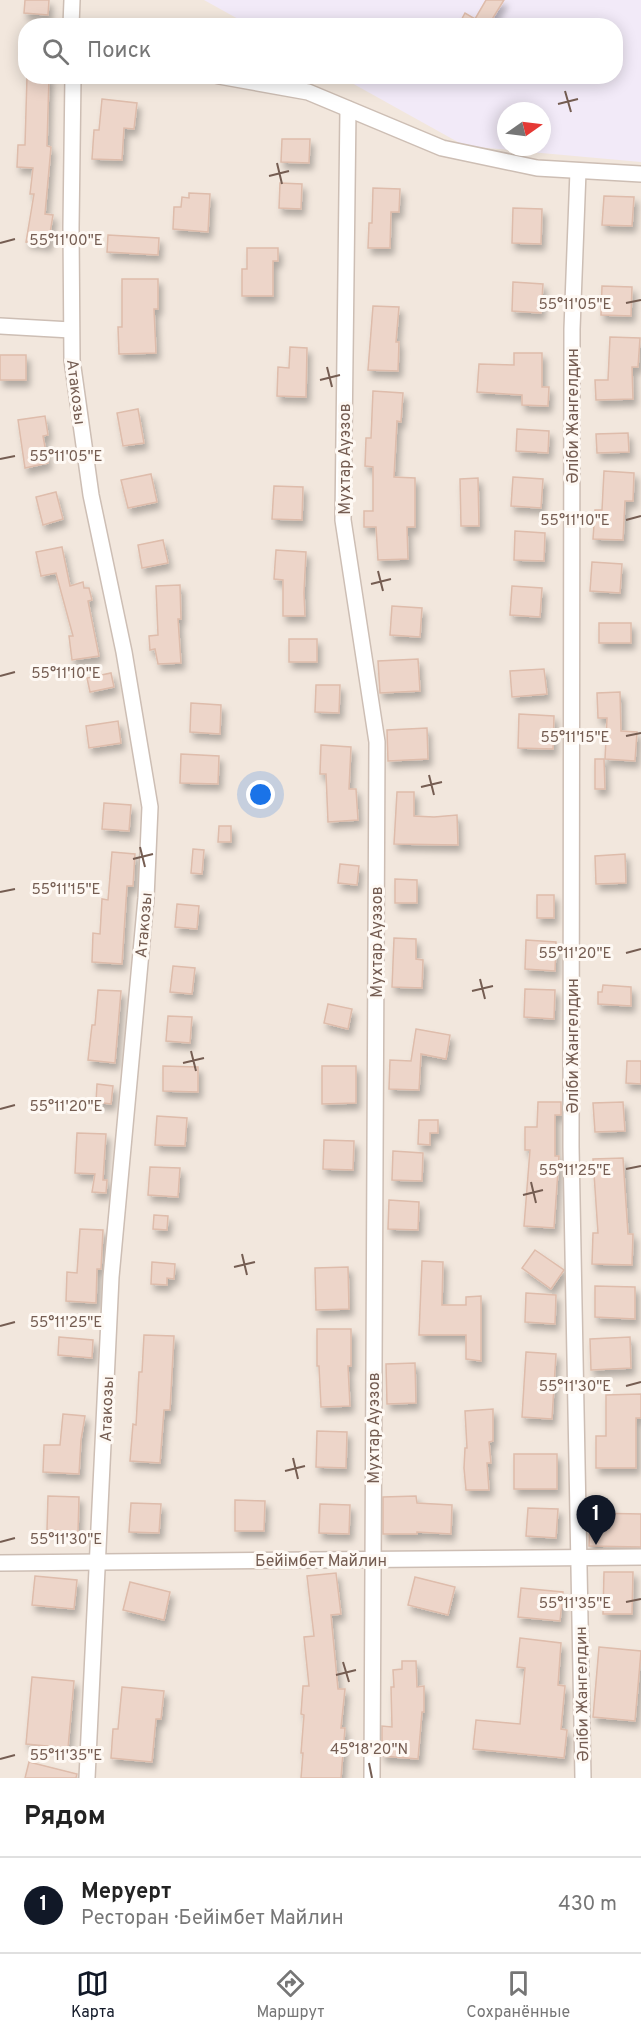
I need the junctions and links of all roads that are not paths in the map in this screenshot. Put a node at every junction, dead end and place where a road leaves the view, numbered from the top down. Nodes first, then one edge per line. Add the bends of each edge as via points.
1 (72, 0) edge
2 (71, 18) edge
3 (72, 84) edge
4 (264, 84) edge
5 (348, 109) junction
6 (578, 171) junction
7 (641, 174) edge
8 (0, 326) edge
9 (71, 330) junction
10 (641, 1557) edge
11 (579, 1558) junction
12 (372, 1560) junction
13 (99, 1562) junction
14 (0, 1563) edge
15 (87, 1778) edge
16 (372, 1778) edge
17 (583, 1778) edge

1 - 2 street
3 - 9 street, Атакозы
4 - 5 street via 308,92
5 - 6 street via 442,148 537,168
5 - 12 street, Мухтар Ауэзов via 343,520 377,742
6 - 7 street
6 - 11 street, Әліби Жангелдин via 572,341 572,1147
8 - 9 street
9 - 13 street, Атакозы via 90,495 124,652 150,807 146,898 111,1277
10 - 11 street, Бейімбет Майлин
11 - 12 street, Бейімбет Майлин
11 - 17 street, Әліби Жангелдин
12 - 13 street, Бейімбет Майлин
12 - 16 street, Мухтар Ауэзов
13 - 14 street, Бейімбет Майлин
13 - 15 street, Атакозы

